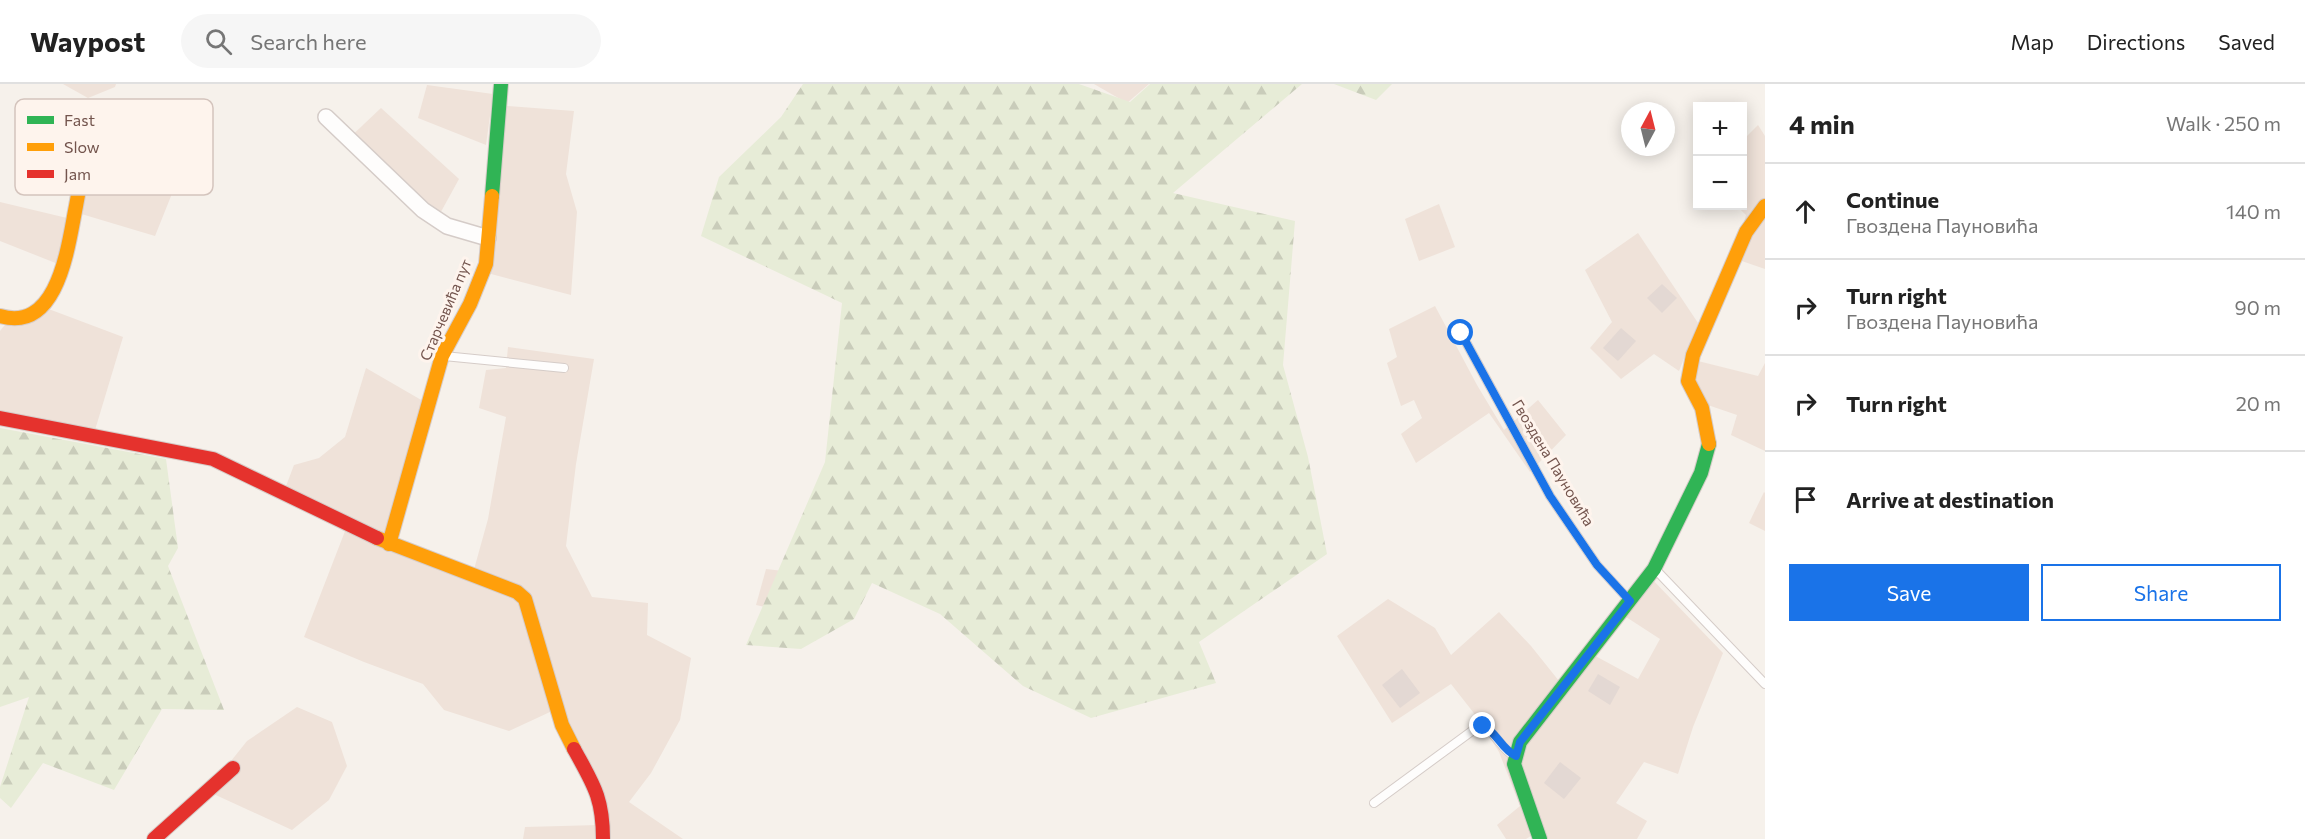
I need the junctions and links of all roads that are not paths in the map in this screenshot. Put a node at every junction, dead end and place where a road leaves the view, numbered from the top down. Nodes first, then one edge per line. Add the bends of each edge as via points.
1 (501, 84) edge
2 (326, 117) dead end
3 (77, 195) edge
4 (1765, 206) edge
5 (488, 238) junction
6 (0, 316) edge
7 (1461, 333) dead end
8 (442, 356) junction
9 (564, 368) dead end
10 (0, 418) edge
11 (389, 544) junction
12 (1654, 569) junction
13 (1630, 601) junction
14 (1765, 684) edge
15 (1516, 756) junction
16 (234, 768) dead end
17 (1374, 803) dead end
18 (154, 839) edge
19 (603, 839) edge
20 (1540, 839) edge

1 - 5 street, Старчевића пут
2 - 5 street via 423,210 447,226
3 - 6 street via 65,256 52,291 25,319
4 - 12 street via 1746,232 1693,356 1688,381 1702,408 1708,443 1701,473
5 - 8 street, Старчевића пут via 486,264
7 - 13 lane, Гвоздена Пауновића via 1550,496 1597,565
8 - 9 lane
8 - 11 street, Старчевића пут
10 - 11 street via 213,459
11 - 19 street via 517,592 525,599 562,725 598,794
12 - 13 street
12 - 14 lane
13 - 15 street via 1520,742
15 - 17 lane via 1506,752 1490,730 1476,728
15 - 20 street via 1514,764
16 - 18 street

